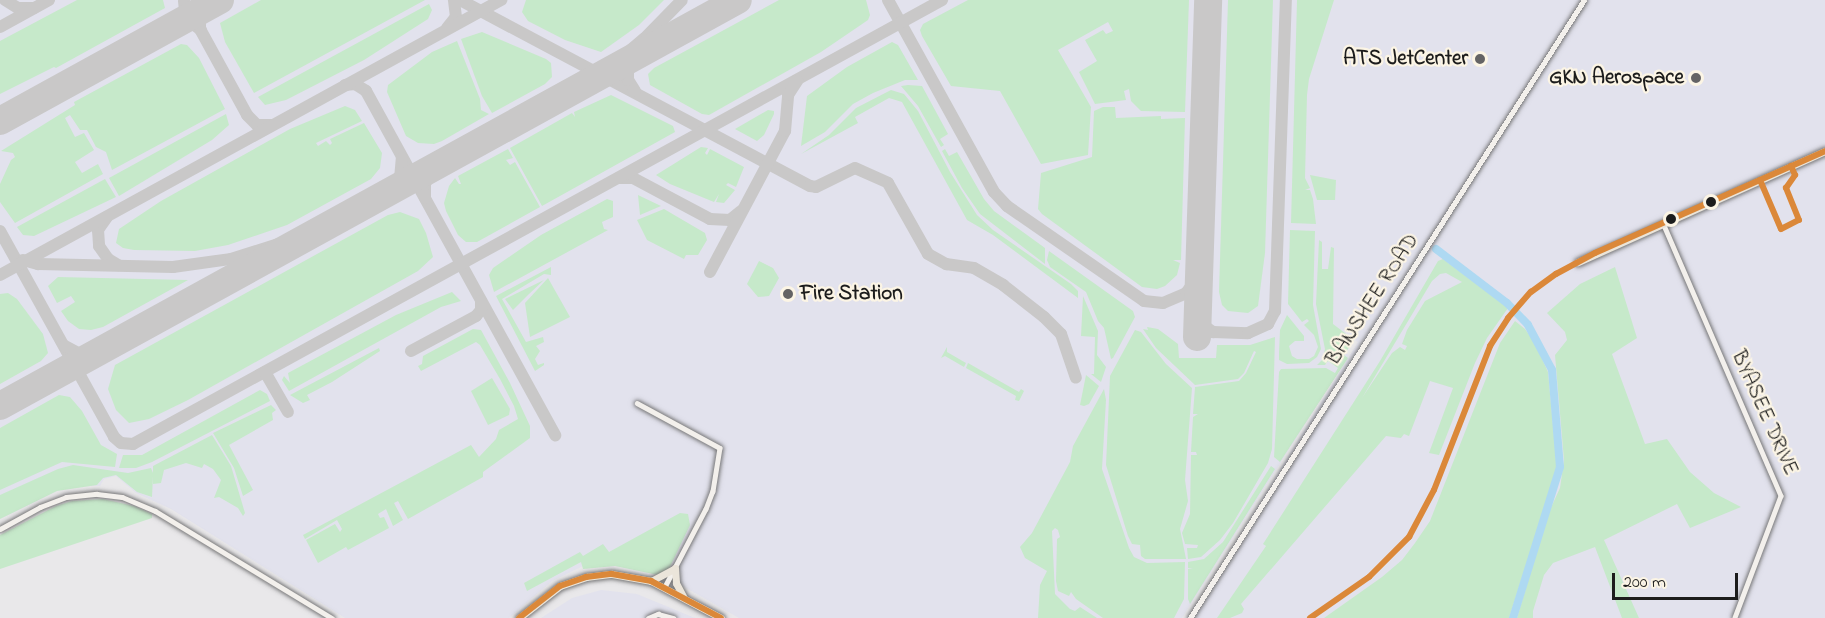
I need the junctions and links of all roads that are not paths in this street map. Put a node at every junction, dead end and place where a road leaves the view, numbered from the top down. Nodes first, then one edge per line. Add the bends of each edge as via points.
1 (1584, 0) edge
2 (1825, 151) edge
3 (1663, 223) junction
4 (1578, 262) dead end
5 (637, 403) dead end
6 (0, 529) edge
7 (675, 568) junction
8 (651, 581) junction
9 (665, 587) junction
10 (683, 596) junction
11 (537, 603) junction
12 (332, 618) edge
13 (519, 618) edge
14 (525, 618) edge
15 (648, 618) edge
16 (673, 618) edge
17 (721, 618) edge
18 (1190, 618) edge
19 (1735, 618) edge

1 - 18 street, BANSHEE ROAD
2 - 3 main road
3 - 4 main road
3 - 19 street, BYASEE DRIVE via 1781,496
5 - 7 street via 720,448 713,491
6 - 12 street via 66,497 122,497 155,511
7 - 8 main road
7 - 9 street
7 - 10 main road via 676,583
8 - 9 main road
8 - 11 main road via 624,574 586,577 561,586
9 - 10 main road
10 - 17 main road
11 - 13 main road
11 - 14 main road
15 - 16 street via 658,614

